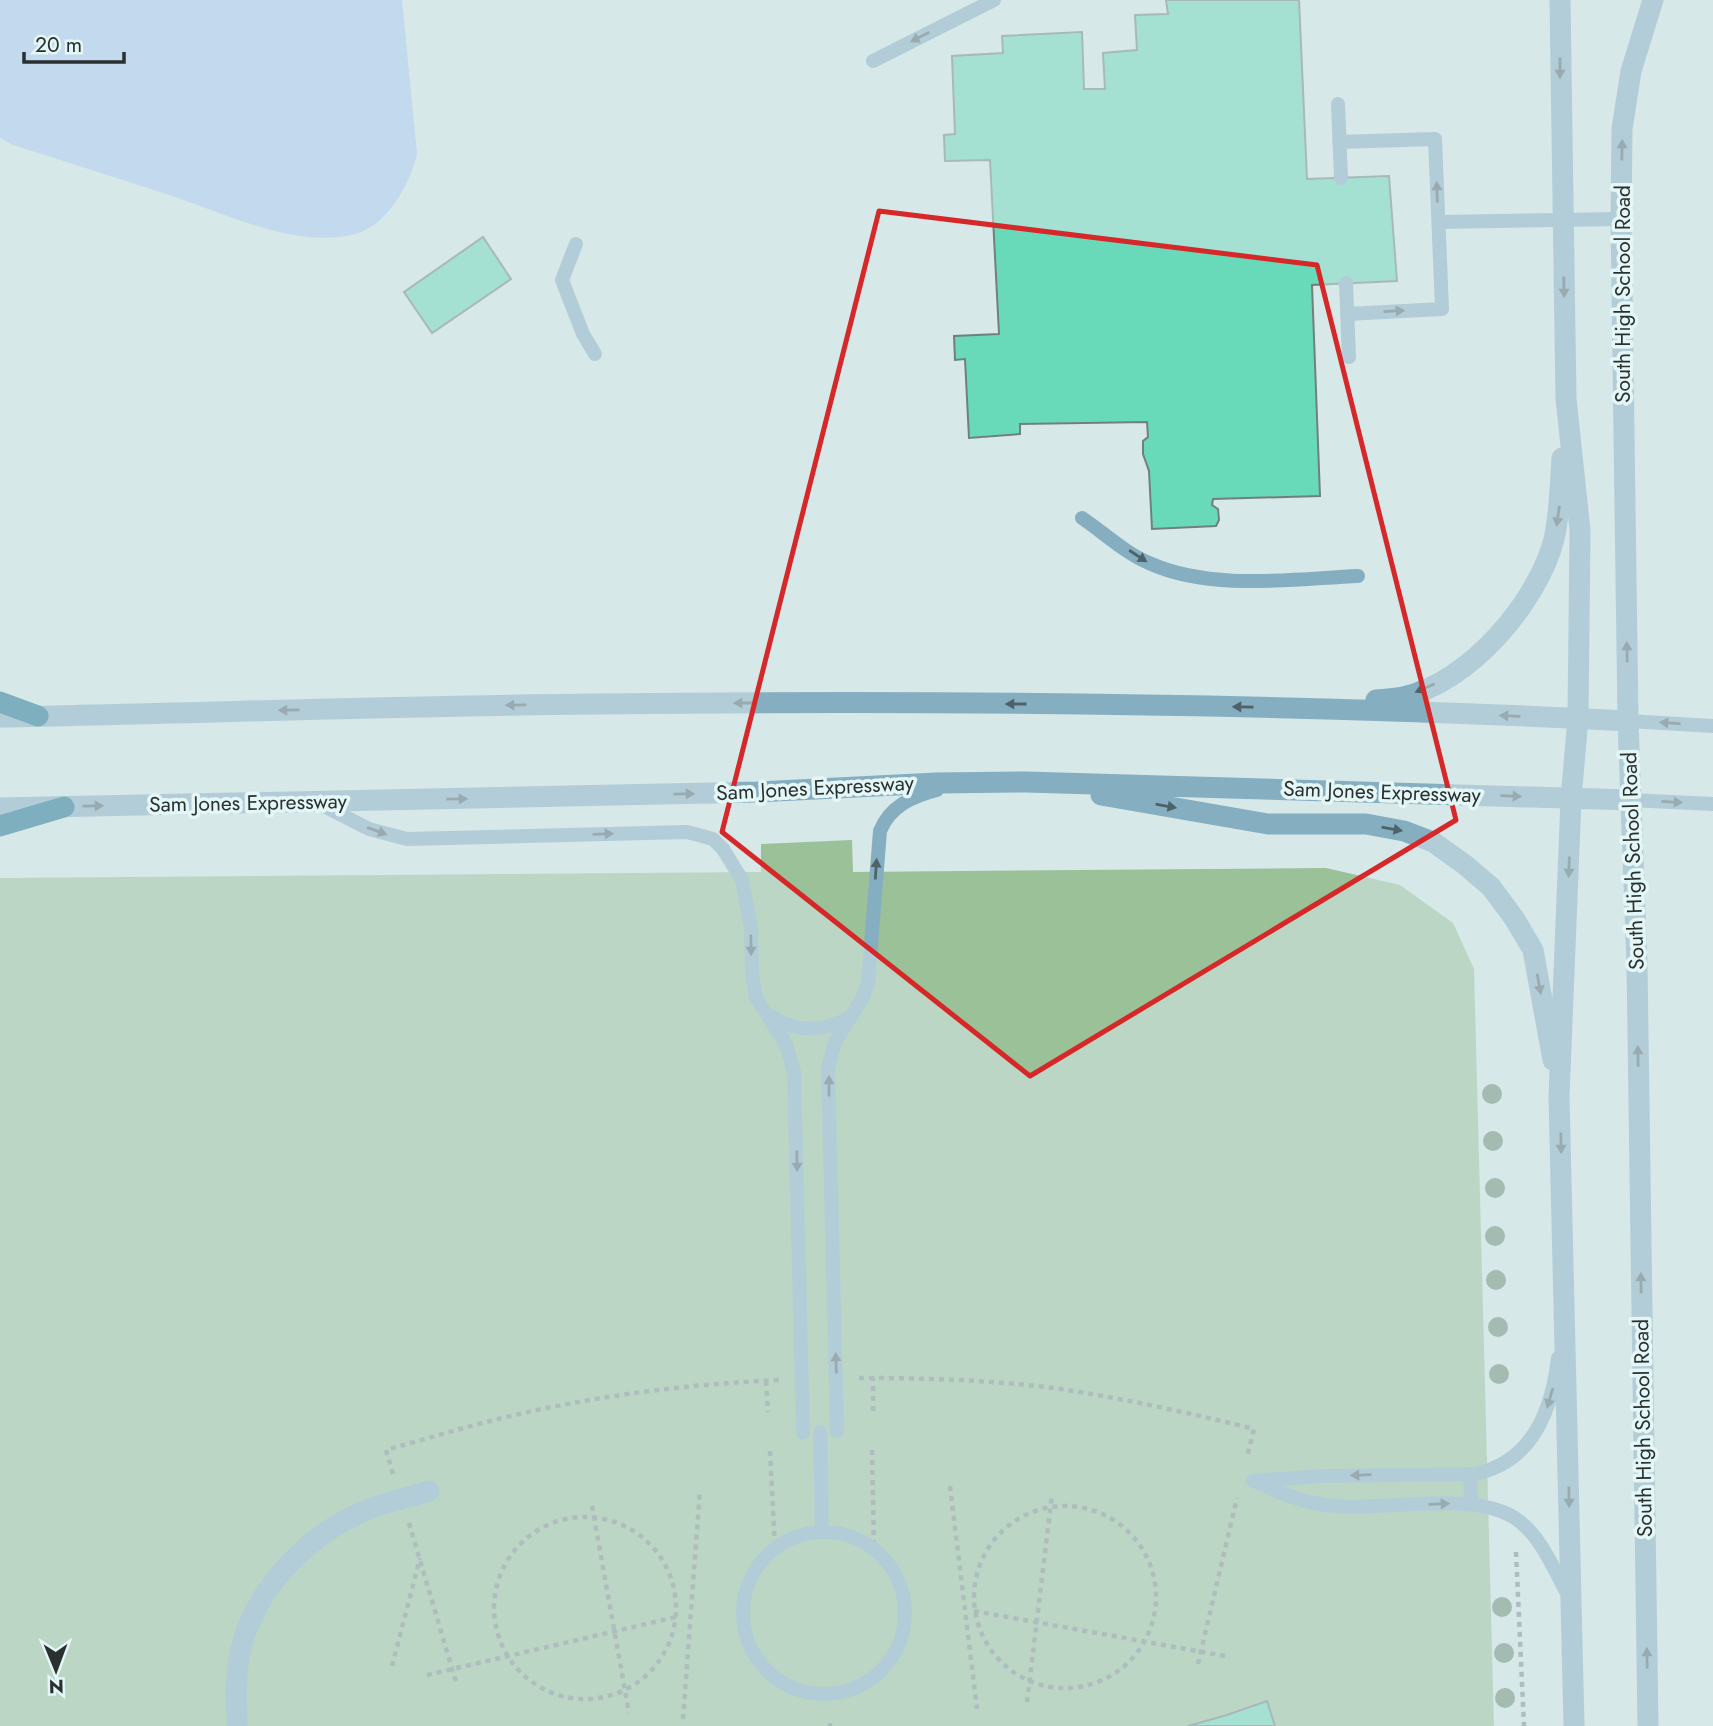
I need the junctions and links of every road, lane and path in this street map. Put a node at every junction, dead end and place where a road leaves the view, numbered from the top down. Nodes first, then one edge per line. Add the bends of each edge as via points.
1 (995, 0) edge
2 (1560, 0) edge
3 (1653, 0) edge
4 (873, 61) dead end
5 (1338, 104) dead end
6 (1339, 142) junction
7 (1341, 178) dead end
8 (1563, 219) junction
9 (1621, 219) junction
10 (1439, 222) junction
11 (576, 244) dead end
12 (1346, 283) dead end
13 (1347, 314) junction
14 (595, 355) dead end
15 (1349, 358) dead end
16 (1566, 399) junction
17 (1082, 518) dead end
18 (1358, 576) dead end
19 (0, 702) edge
20 (1311, 708) junction
21 (38, 716) junction
22 (0, 717) edge
23 (1578, 718) junction
24 (1628, 720) junction
25 (1713, 726) edge
26 (1027, 782) junction
27 (974, 783) junction
28 (1571, 799) junction
29 (1630, 800) junction
30 (315, 802) junction
31 (1713, 804) edge
32 (64, 807) junction
33 (0, 808) edge
34 (0, 826) edge
35 (763, 1010) junction
36 (850, 1018) junction
37 (1559, 1096) junction
38 (1564, 1306) junction
39 (848, 1378) dead end
40 (873, 1378) junction
41 (790, 1380) dead end
42 (766, 1381) junction
43 (873, 1411) dead end
44 (768, 1412) dead end
45 (837, 1431) dead end
46 (820, 1432) dead end
47 (803, 1433) dead end
48 (872, 1450) dead end
49 (770, 1451) dead end
50 (1247, 1458) dead end
51 (1470, 1474) junction
52 (396, 1481) dead end
53 (950, 1486) dead end
54 (700, 1490) dead end
55 (429, 1491) dead end
56 (1238, 1494) dead end
57 (1052, 1495) dead end
58 (1471, 1503) junction
59 (592, 1506) dead end
60 (1051, 1507) junction
61 (406, 1515) dead end
62 (594, 1517) junction
63 (822, 1532) junction
64 (1516, 1542) dead end
65 (775, 1548) junction
66 (874, 1549) junction
67 (420, 1558) junction
68 (1571, 1601) junction
69 (974, 1611) junction
70 (676, 1616) junction
71 (1037, 1622) junction
72 (615, 1631) junction
73 (1144, 1642) junction
74 (1201, 1652) junction
75 (507, 1656) junction
76 (1225, 1656) dead end
77 (1198, 1664) dead end
78 (392, 1666) dead end
79 (452, 1669) junction
80 (428, 1675) dead end
81 (1029, 1680) junction
82 (456, 1682) dead end
83 (625, 1690) junction
84 (1027, 1702) dead end
85 (977, 1709) dead end
86 (629, 1713) dead end
87 (683, 1719) dead end
88 (237, 1726) edge
89 (1524, 1726) edge
90 (1574, 1726) edge
91 (1648, 1726) edge

1 -> 4 lane
2 -> 8 street
9 -> 3 street, South High School Road via 1622,129 1629,83
5 - 6 lane
6 - 7 lane
10 -> 6 lane via 1436,139
8 - 9 lane
8 - 10 lane
8 -> 16 street
24 -> 9 street, South High School Road
13 -> 10 lane via 1442,309
11 - 14 lane via 562,280
12 - 13 lane
13 - 15 lane
16 -> 20 street via 1553,541 1540,573 1503,632 1437,683 1405,697
16 - 23 street via 1580,530
17 -> 18 lane via 1146,562 1179,575 1215,581
19 - 21 highway
20 -> 21 street via 627,704
23 -> 20 street
21 - 22 street
23 - 24 street
23 - 28 street
25 -> 24 lane
24 - 29 street, South High School Road
26 - 27 street, Sam Jones Expressway
26 -> 28 street, Sam Jones Expressway
26 -> 37 street via 1268,824 1366,824 1433,842 1491,887 1533,950
30 -> 27 street, Sam Jones Expressway
36 -> 27 lane via 868,983 883,823 894,810 919,795
28 - 29 street, Sam Jones Expressway
28 -> 37 street
29 -> 31 lane
91 -> 29 street, South High School Road via 1637,965
32 -> 30 street, Sam Jones Expressway
30 -> 35 lane via 369,829 407,839 687,832 713,839 742,880 751,928 753,983
32 - 33 street, Sam Jones Expressway
32 - 34 highway
35 - 36 lane via 781,1023 801,1029 826,1027
35 -> 47 lane via 786,1044 794,1072
45 -> 36 lane via 828,1069 835,1042
37 -> 38 street
38 -> 51 lane via 1552,1392 1538,1430 1505,1463
38 -> 68 street
39 - 40 path
40 - 43 path
40 - 50 path via 1059,1389 1196,1415 1254,1429
41 - 42 path
42 - 44 path
42 - 52 path via 644,1392 478,1424 386,1450
46 - 63 lane
48 - 66 path
49 - 65 path
51 - 58 lane
51 -> 58 lane via 1253,1481 1322,1505
53 - 85 path
54 - 87 path
55 - 88 street via 348,1519 308,1547 278,1576 261,1601 242,1646
56 - 74 path
57 - 60 path
58 - 68 lane via 1503,1510 1526,1526
59 - 62 path
60 - 69 path via 1018,1518 990,1543 976,1577
60 - 71 path
60 - 73 path via 1080,1507 1107,1515 1141,1546 1156,1589 1154,1616
61 - 67 path
62 - 70 path via 627,1527 655,1550 673,1582
62 - 72 path
62 - 75 path via 545,1525 510,1555 494,1597 497,1634
63 - 65 lane via 802,1534
63 - 66 lane via 855,1537
64 - 89 path
65 - 66 lane via 748,1581 742,1617 745,1635 752,1652 776,1679 810,1693 828,1694 846,1691 878,1674 899,1644 905,1608 902,1590 895,1573
67 - 78 path
67 - 79 path
68 - 90 street
69 - 71 path
69 - 81 path via 989,1648 1008,1668
70 - 72 path
70 - 83 path via 669,1646 659,1661
71 - 73 path
71 - 81 path
72 - 75 path
72 - 83 path
73 - 74 path
73 - 81 path via 1127,1664 1096,1683 1068,1688
74 - 76 path
74 - 77 path
75 - 79 path
75 - 83 path via 528,1680 561,1696 597,1699
79 - 80 path
79 - 82 path
81 - 84 path
83 - 86 path

